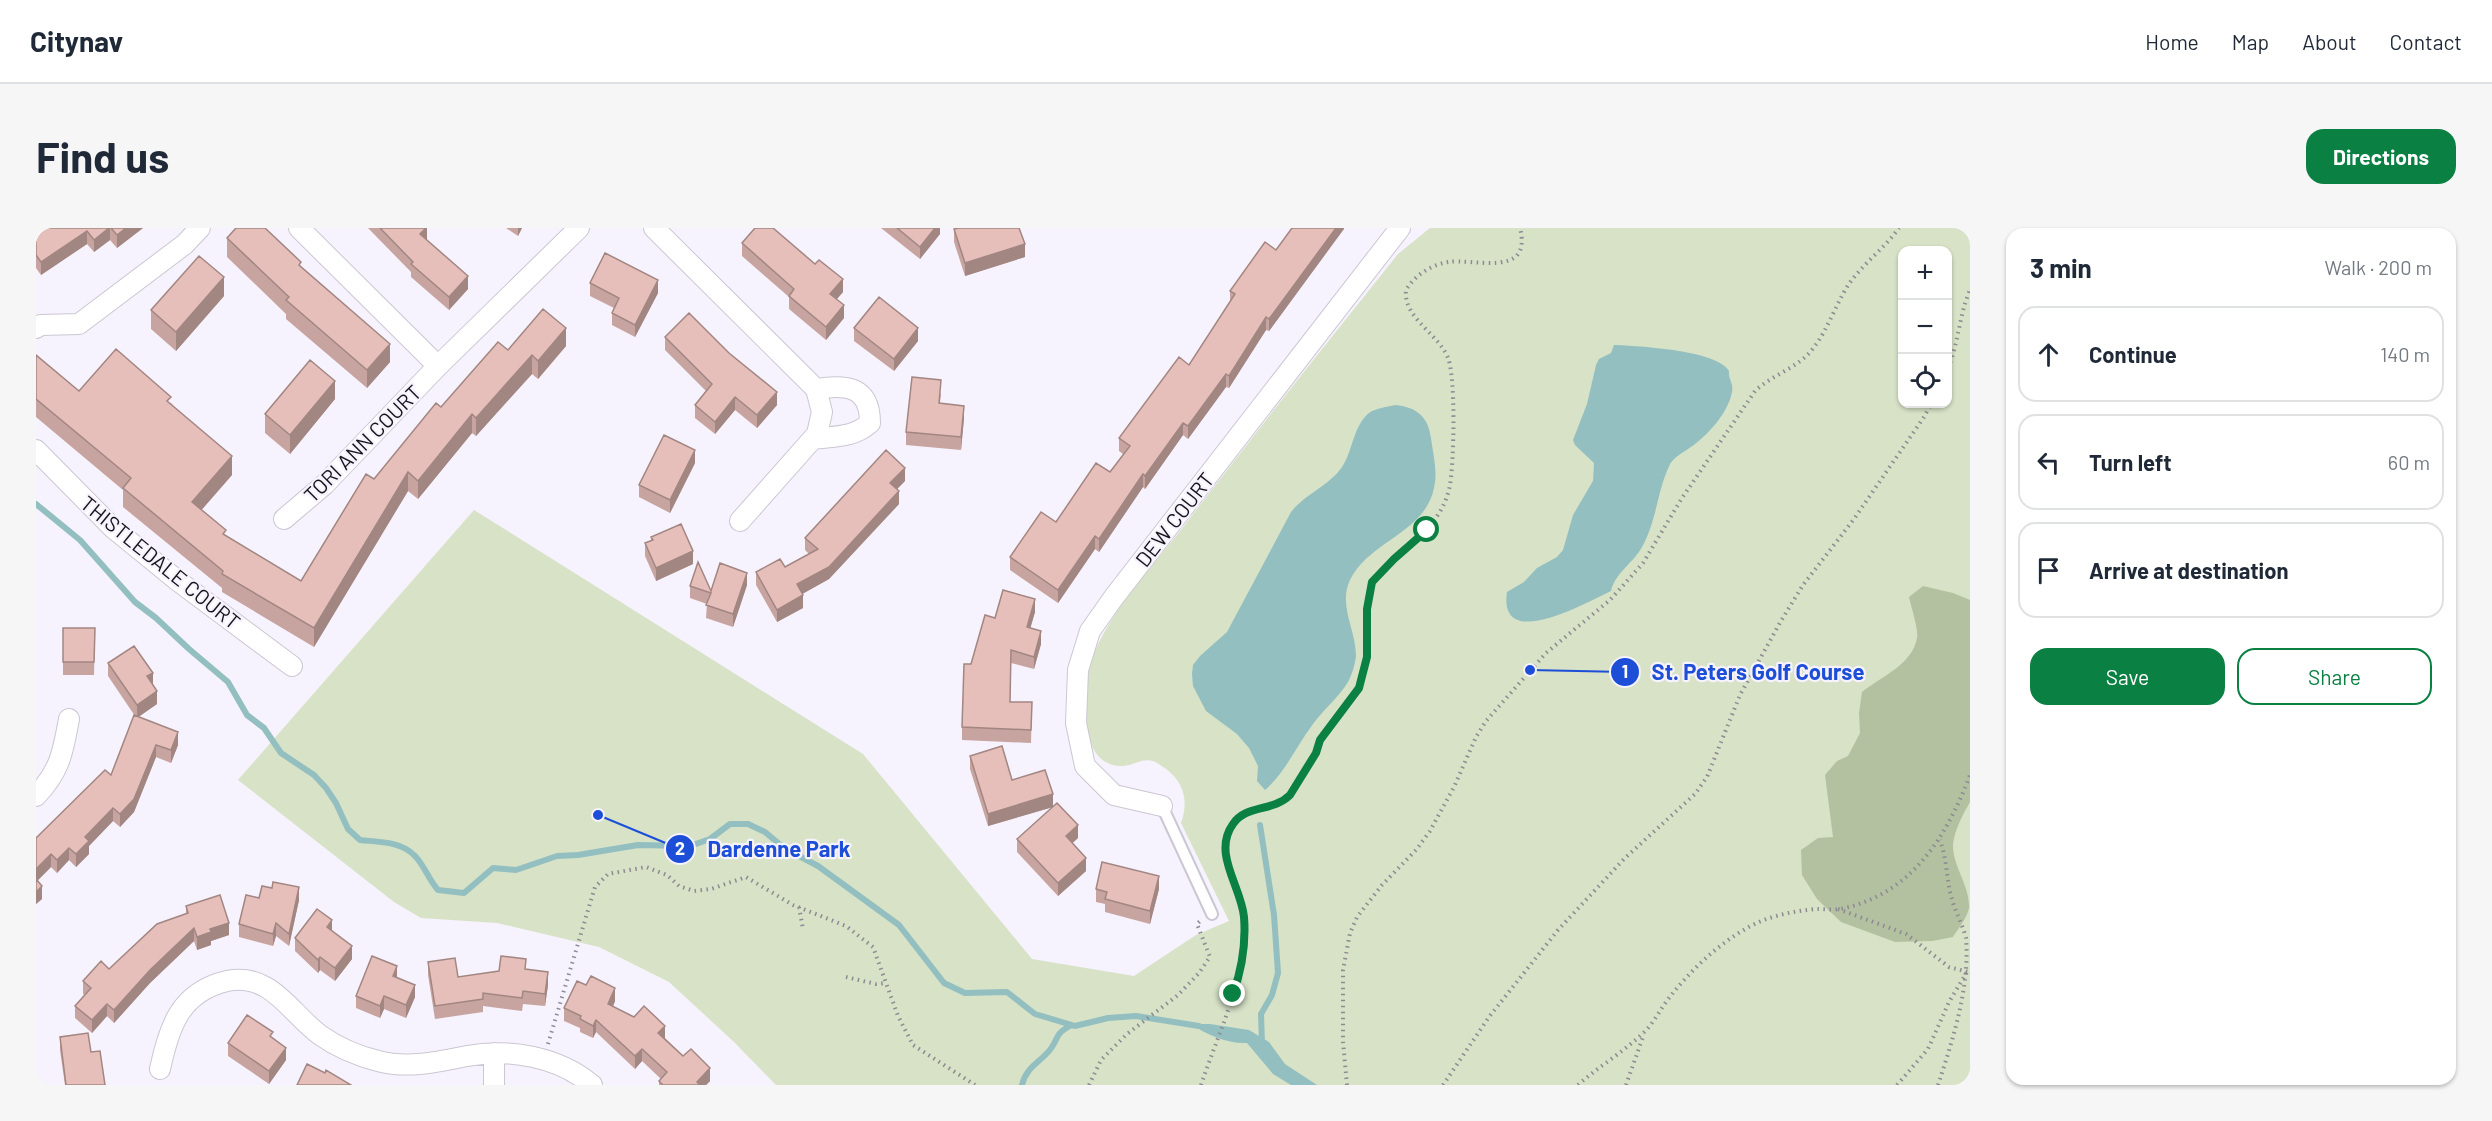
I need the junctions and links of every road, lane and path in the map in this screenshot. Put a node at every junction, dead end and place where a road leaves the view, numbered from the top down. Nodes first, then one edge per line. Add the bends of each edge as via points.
1 (201, 228) edge
2 (299, 228) edge
3 (579, 228) edge
4 (654, 228) edge
5 (1400, 228) edge
6 (1520, 228) edge
7 (1899, 228) edge
8 (1970, 290) edge
9 (36, 328) edge
10 (1952, 355) edge
11 (438, 366) junction
12 (816, 389) junction
13 (1929, 408) edge
14 (813, 439) junction
15 (36, 450) edge
16 (284, 519) dead end
17 (740, 521) dead end
18 (292, 666) dead end
19 (69, 719) dead end
20 (1970, 775) edge
21 (36, 796) edge
22 (1162, 806) joint
23 (1939, 839) junction
24 (799, 907) junction
25 (1838, 909) junction
26 (1212, 914) joint
27 (803, 929) dead end
28 (1968, 972) junction
29 (846, 977) dead end
30 (887, 983) junction
31 (1644, 1033) junction
32 (494, 1053) junction
33 (543, 1060) junction
34 (160, 1069) dead end
35 (494, 1085) edge
36 (592, 1085) edge
37 (975, 1085) edge
38 (1089, 1085) edge
39 (1200, 1085) edge
40 (1347, 1085) edge
41 (1443, 1085) edge
42 (1578, 1085) edge
43 (1626, 1085) edge
44 (1897, 1085) edge
45 (1938, 1085) edge

1 - 9 street via 80,324
2 - 11 street
3 - 11 street, TORI ANN COURT
4 - 12 street
5 - 22 street, DEW COURT via 1090,631 1078,670 1076,723 1085,766 1114,795
6 - 39 path via 1519,252 1512,259 1494,265 1446,262 1419,274 1406,290 1408,307 1443,347 1449,360 1452,460 1446,502 1427,530 1372,582 1367,609 1367,657 1359,688 1320,740 1290,795 1269,808 1245,813 1228,834 1226,860 1239,891 1245,934 1239,976
7 - 40 path via 1847,286 1810,353 1755,391 1626,584 1546,653 1486,721 1430,831 1357,917 1343,970
8 - 10 path
11 - 16 street, TORI ANN COURT via 324,485
12 - 14 street via 822,412
12 - 14 street via 846,386 864,396 870,408 870,423 847,436
13 - 41 path via 1781,621 1740,696 1707,777 1695,794 1624,859 1558,930 1489,1017
14 - 17 street
15 - 18 street, THISTLEDALE COURT via 113,528
19 - 21 street via 62,760 50,782
20 - 23 path
22 - 26 lane
23 - 25 path via 1932,851 1893,887
23 - 28 path via 1953,903 1966,937
24 - 27 path
24 - 30 path via 846,926 873,947
24 - 33 path via 746,877 694,891 646,867 608,874 590,899
25 - 28 path via 1906,934 1949,967
25 - 31 path via 1795,912 1767,919 1726,942 1678,986
26 - 38 path via 1197,924 1210,957 1199,973 1101,1060
28 - 44 path via 1949,1002 1928,1049
28 - 45 path via 1968,991
29 - 30 path
30 - 37 path via 897,1016 913,1045
31 - 42 path
31 - 43 path
32 - 33 street
32 - 34 street via 424,1065 379,1062 320,1035 283,998 257,982 245,980 227,981 197,993 170,1028
32 - 35 street
33 - 36 street via 567,1068

